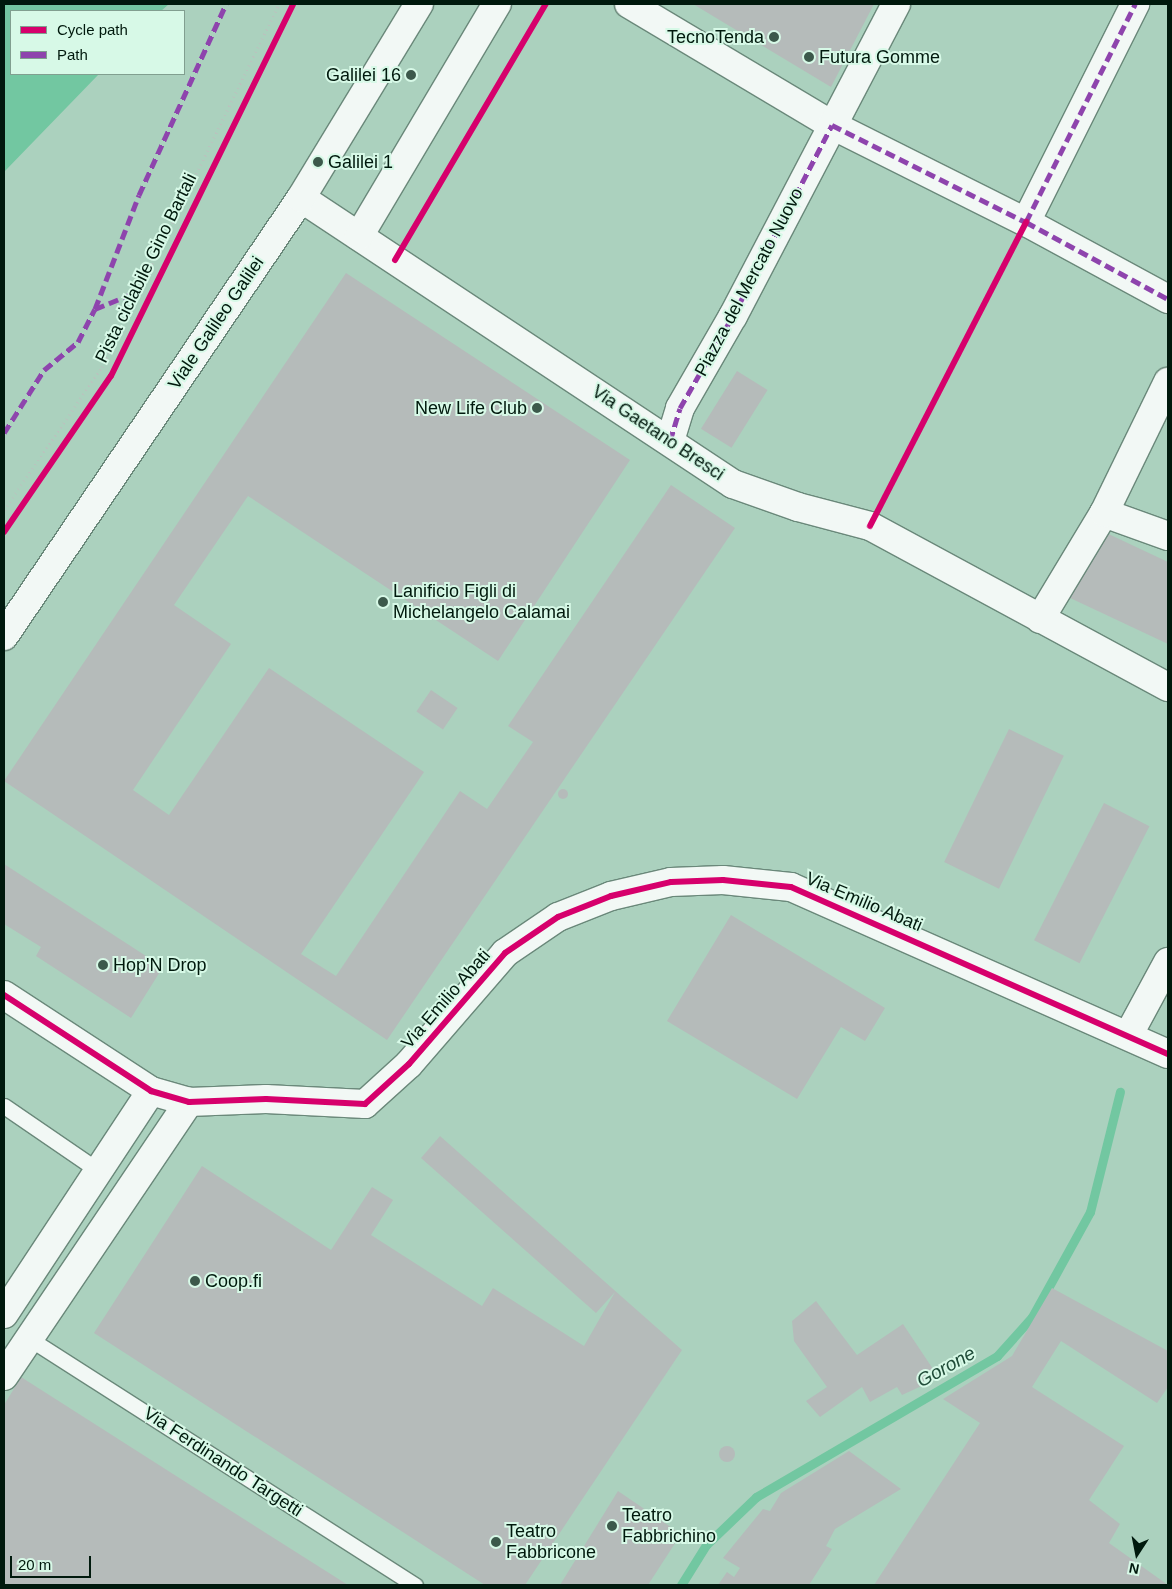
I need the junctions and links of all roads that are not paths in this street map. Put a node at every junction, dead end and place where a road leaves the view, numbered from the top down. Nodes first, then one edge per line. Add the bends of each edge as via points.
1 (419, 4) edge
2 (497, 4) edge
3 (629, 4) edge
4 (896, 4) edge
5 (1135, 4) edge
6 (832, 125) junction
7 (301, 198) junction
8 (1026, 222) junction
9 (359, 236) junction
10 (1168, 299) edge
11 (1168, 382) edge
12 (670, 441) junction
13 (1104, 512) junction
14 (1168, 536) edge
15 (1040, 619) junction
16 (4, 636) edge
17 (1168, 687) edge
18 (1168, 962) edge
19 (4, 995) edge
20 (1129, 1034) junction
21 (1168, 1054) edge
22 (151, 1091) junction
23 (189, 1102) junction
24 (4, 1106) edge
25 (99, 1171) junction
26 (4, 1314) edge
27 (30, 1339) junction
28 (4, 1376) edge
29 (415, 1585) edge

1 - 7 street, Viale Galileo Galilei
2 - 9 street
3 - 6 street
4 - 6 street, Piazza del Mercato Nuovo
5 - 8 street
6 - 8 street
6 - 12 street, Piazza del Mercato Nuovo via 734,316 680,408
7 - 9 street, Via Gaetano Bresci
7 - 16 street, Viale Galileo Galilei
8 - 10 street
9 - 12 street, Via Gaetano Bresci
11 - 13 street
12 - 15 street, Via Gaetano Bresci via 733,484 798,507 870,526
13 - 14 street
13 - 15 street
15 - 17 street, Via Gaetano Bresci
18 - 20 street
19 - 22 street, Via Emilio Abati
20 - 21 street, Via Emilio Abati
20 - 23 street, Via Emilio Abati via 791,887 723,880 671,882 611,896 558,917 505,953 408,1064 365,1104 266,1099
22 - 23 street, Via Emilio Abati
22 - 25 street
23 - 27 street
24 - 25 lane
25 - 26 street
27 - 28 street
27 - 29 lane, Via Ferdinando Targetti

